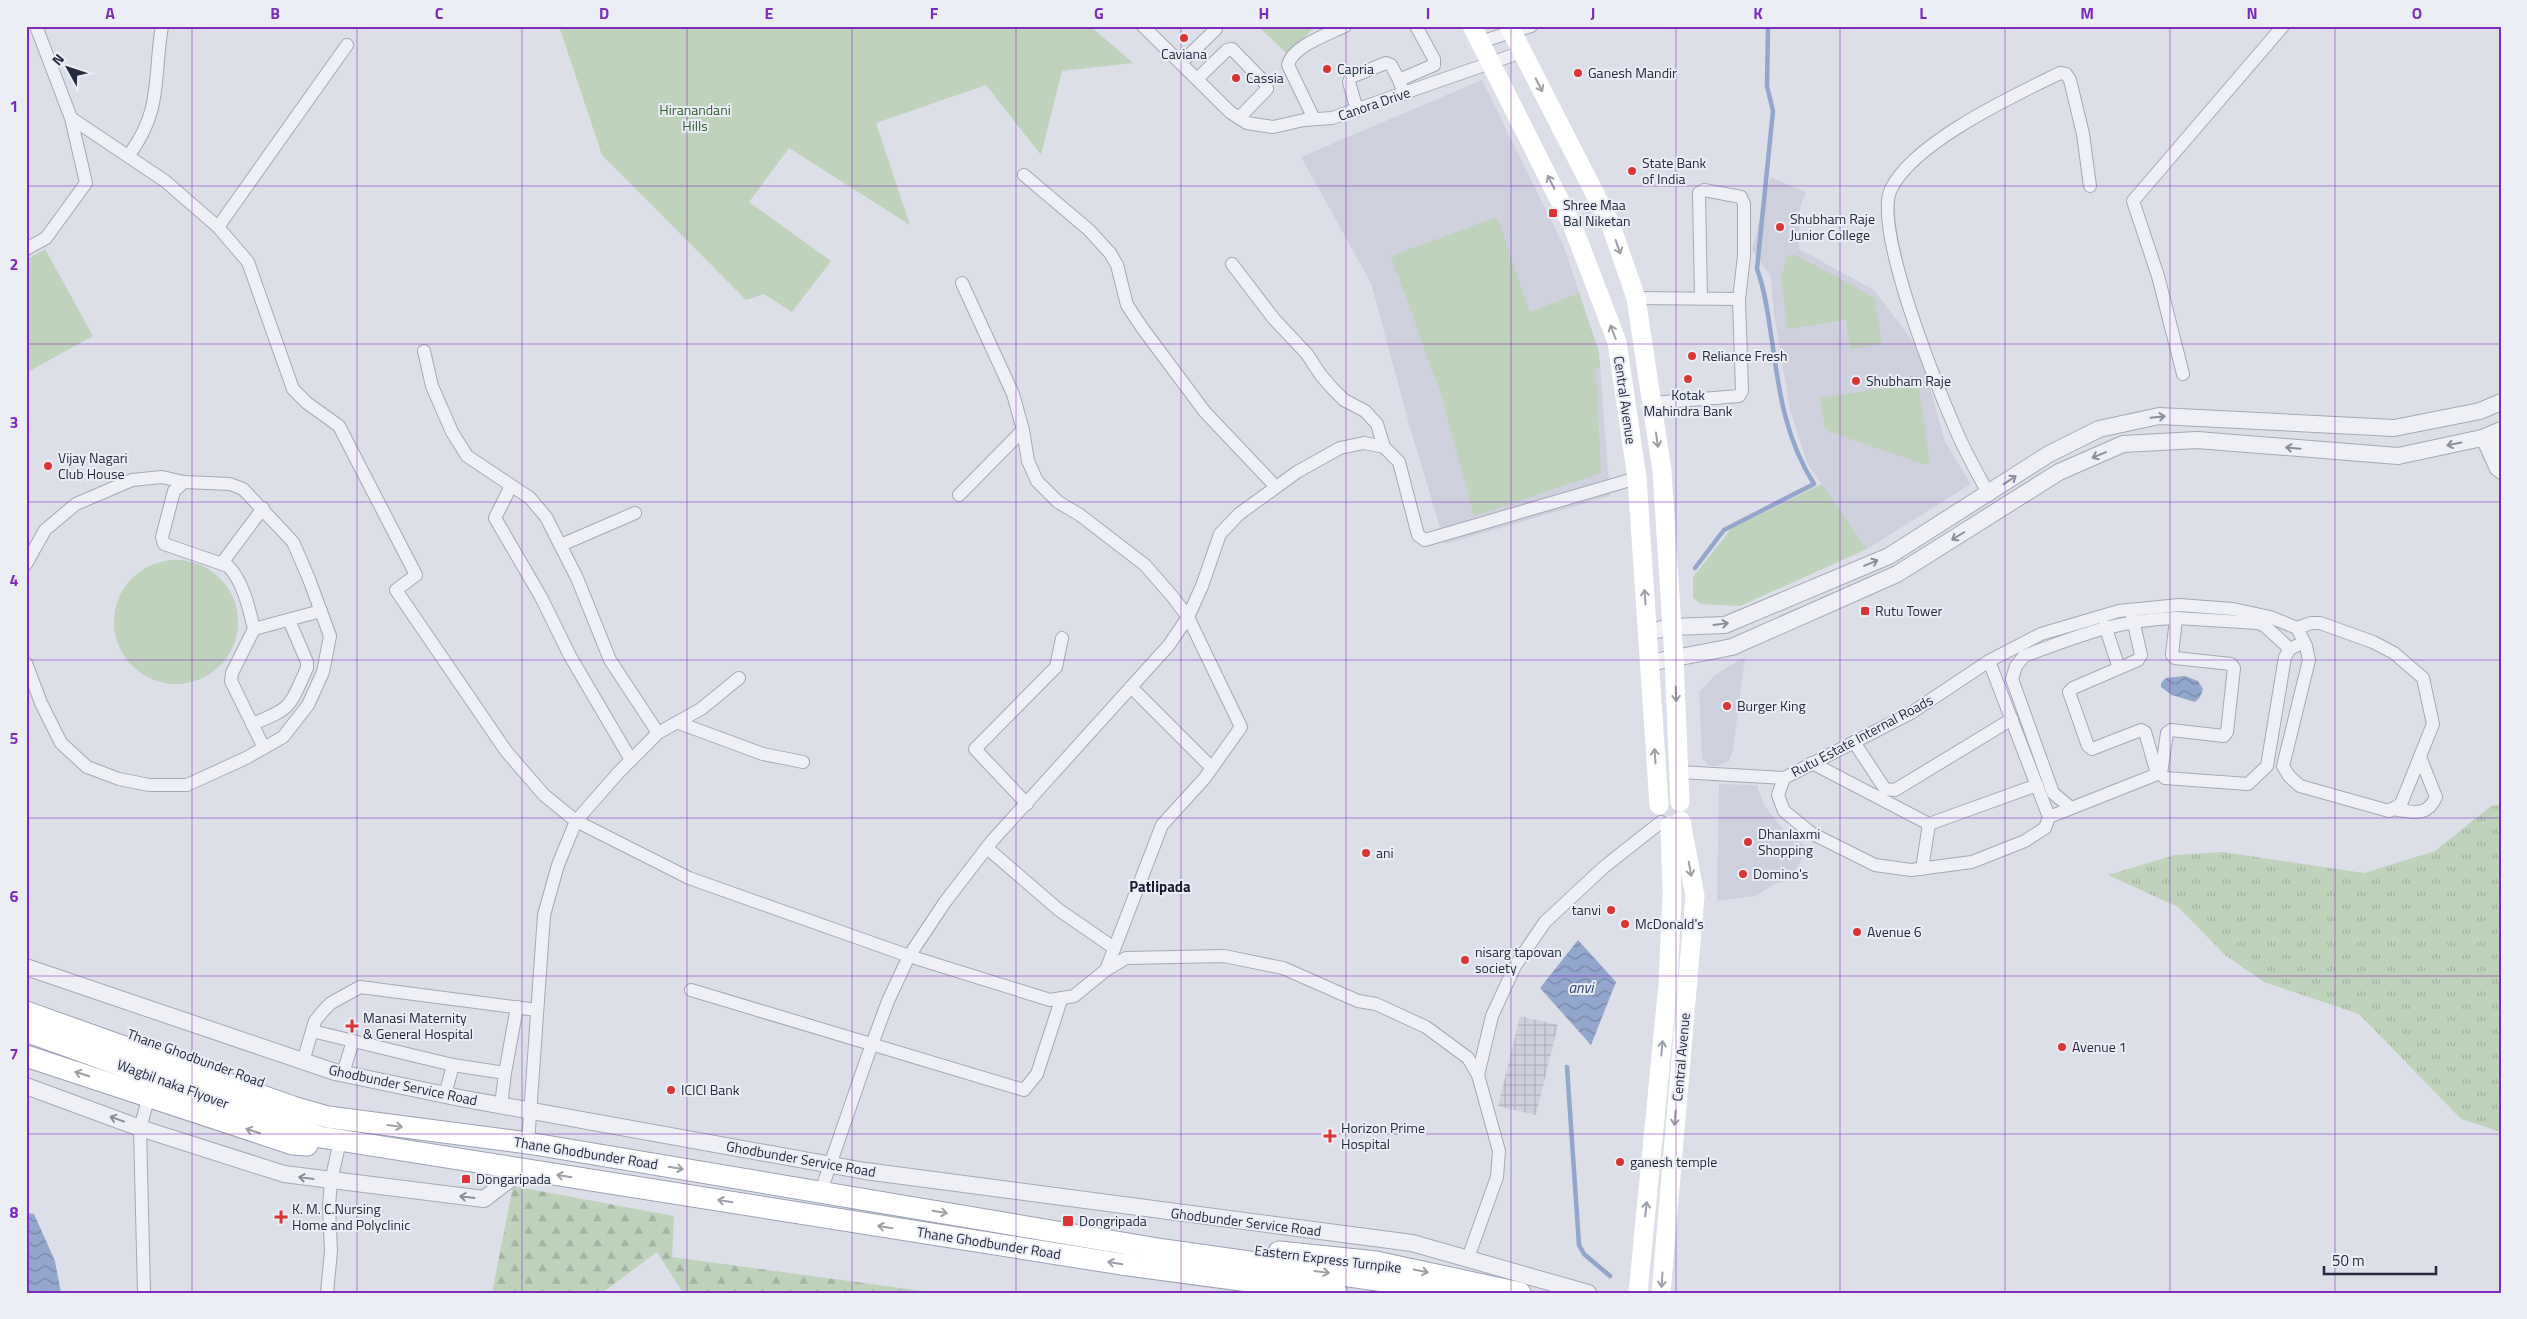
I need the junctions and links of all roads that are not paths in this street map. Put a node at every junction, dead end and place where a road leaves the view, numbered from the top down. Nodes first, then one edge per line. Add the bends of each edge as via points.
1 (36, 26) edge
2 (162, 26) edge
3 (1142, 26) edge
4 (1216, 26) edge
5 (1345, 26) edge
6 (1416, 26) edge
7 (1531, 26) edge
8 (2283, 26) edge
9 (1510, 29) edge
10 (1476, 34) edge
11 (347, 45) dead end
12 (1522, 52) junction
13 (1180, 63) junction
14 (1492, 64) junction
15 (1197, 79) junction
16 (1399, 80) junction
17 (1404, 94) junction
18 (1357, 110) junction
19 (71, 118) junction
20 (1239, 118) junction
21 (1314, 119) junction
22 (130, 155) junction
23 (1024, 175) dead end
24 (2090, 186) dead end
25 (218, 227) junction
26 (26, 249) edge
27 (1232, 264) dead end
28 (962, 283) dead end
29 (1636, 298) junction
30 (1701, 299) junction
31 (1739, 299) junction
32 (424, 351) dead end
33 (2183, 374) dead end
34 (1652, 402) junction
35 (2501, 402) edge
36 (2120, 425) junction
37 (1023, 430) junction
38 (2491, 435) edge
39 (2123, 444) junction
40 (1384, 447) junction
41 (2501, 457) edge
42 (2501, 473) edge
43 (1637, 478) junction
44 (184, 482) junction
45 (510, 486) junction
46 (1276, 487) junction
47 (1989, 494) junction
48 (959, 495) dead end
49 (263, 508) junction
50 (635, 514) dead end
51 (1929, 532) junction
52 (561, 545) junction
53 (1939, 547) junction
54 (26, 564) edge
55 (222, 564) junction
56 (321, 612) junction
57 (2132, 616) junction
58 (1188, 617) junction
59 (2176, 618) junction
60 (289, 620) junction
61 (2105, 626) junction
62 (1672, 627) junction
63 (2297, 628) junction
64 (254, 629) junction
65 (1647, 632) junction
66 (1062, 638) dead end
67 (2304, 642) junction
68 (2290, 649) junction
69 (1674, 659) junction
70 (1990, 661) junction
71 (26, 663) edge
72 (1649, 663) junction
73 (2119, 668) junction
74 (29, 678) edge
75 (739, 678) dead end
76 (1132, 687) junction
77 (2012, 719) junction
78 (679, 723) junction
79 (252, 724) junction
80 (658, 733) junction
81 (1854, 742) junction
82 (264, 748) junction
83 (2420, 757) junction
84 (631, 760) junction
85 (803, 762) dead end
86 (1812, 763) junction
87 (1212, 768) junction
88 (1679, 772) junction
89 (1784, 778) junction
90 (2037, 785) junction
91 (1027, 804) junction
92 (2071, 808) junction
93 (2392, 810) junction
94 (2049, 817) junction
95 (1668, 819) junction
96 (576, 821) junction
97 (1929, 824) junction
98 (987, 848) junction
99 (1922, 869) junction
100 (1114, 948) junction
101 (909, 956) junction
102 (26, 967) edge
103 (1106, 970) junction
104 (691, 990) dead end
105 (26, 996) edge
106 (1061, 1000) junction
107 (517, 1007) junction
108 (537, 1010) junction
109 (26, 1012) edge
110 (26, 1031) edge
111 (312, 1031) junction
112 (353, 1041) junction
113 (871, 1046) junction
114 (26, 1056) edge
115 (303, 1061) junction
116 (453, 1065) junction
117 (343, 1073) junction
118 (505, 1073) junction
119 (1478, 1075) junction
120 (26, 1086) edge
121 (445, 1095) junction
122 (149, 1096) junction
123 (501, 1105) junction
124 (531, 1110) junction
125 (337, 1118) junction
126 (140, 1128) junction
127 (331, 1139) junction
128 (528, 1144) junction
129 (829, 1165) junction
130 (523, 1169) junction
131 (331, 1181) junction
132 (821, 1191) junction
133 (1468, 1258) junction
134 (1164, 1260) junction
135 (1203, 1265) junction
136 (144, 1293) edge
137 (327, 1293) edge
138 (1250, 1293) edge
139 (1338, 1293) edge
140 (1469, 1293) edge
141 (1520, 1293) edge
142 (1588, 1293) edge
143 (1638, 1293) edge
144 (1661, 1293) edge

1 - 19 street
2 - 22 street via 155,102 147,129
3 - 13 street, Canora Drive
4 - 13 street
5 - 21 street via 1290,57 1288,65
6 - 16 street via 1434,59 1434,65
7 - 9 street
8 - 33 street via 2133,201 2158,276
9 - 10 street
9 - 12 main road, Central Avenue
10 - 14 main road, Central Avenue
11 - 25 street
12 - 14 street, Canora Drive
12 -> 29 main road, Central Avenue via 1610,222
13 - 15 street, Canora Drive
14 - 17 street, Canora Drive
43 -> 14 main road, Central Avenue via 1617,342 1574,227
15 - 20 street, Canora Drive
15 - 20 street via 1227,50 1232,50 1266,84 1267,89
16 - 17 street
16 - 18 street via 1391,64 1386,63 1351,77 1349,82
17 - 18 street, Canora Drive
18 - 21 street, Canora Drive via 1332,118
19 - 22 street
19 - 26 street via 86,183 46,238
20 - 21 street, Canora Drive via 1247,123 1273,127
22 - 25 street
23 - 46 street via 1089,230 1110,253 1117,265 1126,305 1143,329 1205,412
24 - 47 street via 2083,134 2070,80 2066,74 2060,73 1990,109 1919,154 1903,169 1890,191 1886,216 1895,264 1958,435
25 - 96 street via 248,262 293,389 339,426 416,575 396,590 506,751 544,795
27 - 40 street via 1332,388 1344,400 1365,411 1377,424
28 - 37 street via 1012,394
29 - 30 street
29 - 34 main road, Central Avenue
30 - 31 street
30 - 31 street via 1699,193 1704,190 1741,197 1744,204 1744,256
31 - 34 street via 1742,391 1739,396
32 - 45 street via 432,386 452,432 467,456
34 -> 62 main road, Central Avenue via 1662,471
36 -> 35 street via 2159,416 2394,428 2480,411
36 - 39 street
47 -> 36 street via 2050,454 2099,429
37 - 48 street
37 - 58 street via 1028,461 1046,492 1144,565
38 -> 39 street via 2398,456 2197,440
38 - 41 street
38 - 42 street via 2496,469
39 -> 53 street via 2059,472
40 - 43 street via 1399,462 1418,535 1425,540
40 - 46 street via 1364,443 1340,448
65 -> 43 main road, Central Avenue
44 - 49 street via 230,484 243,489
44 - 54 street via 162,477 132,480 76,504 45,530
44 - 55 street via 174,491 162,537 164,544
45 - 52 street via 530,498 546,517
45 - 84 street via 495,518
46 - 58 street via 1239,514 1220,534
47 - 51 street
49 - 55 street
49 - 56 street via 293,542
50 - 52 street
51 - 53 street
62 -> 51 street via 1725,625 1889,556
52 - 80 street via 578,578 610,660
53 - 69 street via 1897,574 1732,647
55 - 64 street via 232,570 246,600
56 - 60 street
56 - 82 street via 330,636 323,672 308,705 283,737
57 - 59 street
57 - 61 street
57 - 63 street, Rutu Estate Internal Roads via 2179,605 2233,609 2270,617
57 - 70 street, Rutu Estate Internal Roads via 2119,611 2041,634
57 - 73 street via 2141,655 2138,660
58 - 76 street via 1169,645
58 - 87 street via 1241,727
59 - 68 street via 2258,623
59 - 68 street via 2172,655 2175,658 2231,664 2234,668 2227,732 2224,736 2171,730 2167,733 2161,774 2165,778 2253,782 2267,766
60 - 64 street
60 - 79 street via 307,662 306,668 284,711
61 - 73 street
61 - 92 street via 2024,656 2012,679 2052,794
62 - 65 street
62 - 69 main road, Central Avenue
63 - 67 street
63 - 83 street via 2320,622 2373,642 2394,653 2423,678 2433,724
64 - 79 street via 231,681
65 - 72 main road, Central Avenue
66 - 91 street via 1056,667 975,749
67 - 68 street
67 - 93 street via 2309,660 2283,766 2300,786
69 - 72 street
69 -> 88 main road, Central Avenue
70 - 77 street
70 - 81 street, Rutu Estate Internal Roads via 1911,713
71 - 74 street
95 -> 72 main road, Central Avenue
73 - 92 street via 2069,692 2088,746 2092,749 2141,730 2145,732 2155,775
74 - 82 street via 62,743 87,767 119,779 149,785 187,785
75 - 78 street
76 - 87 street
76 - 91 street
77 - 81 street via 1895,790 1885,789
77 - 90 street
78 - 80 street
78 - 85 street via 763,754
79 - 82 street
80 - 84 street
81 - 86 street, Rutu Estate Internal Roads
83 - 93 street via 2402,804
83 - 93 street via 2436,797 2432,806 2422,812
84 - 96 street
86 - 89 street, Rutu Estate Internal Roads
86 - 97 street
87 - 100 street via 1162,825
88 - 89 street, Rutu Estate Internal Roads
88 - 95 main road, Central Avenue via 1680,802 1685,813
89 - 99 street, Rutu Estate Internal Roads via 1778,795 1784,810 1811,833 1875,865
90 - 94 street
90 - 97 street
91 - 98 street
92 - 94 street
94 - 99 street, Rutu Estate Internal Roads via 2045,828 2024,841 1972,862
95 - 119 street via 1604,867 1545,922 1515,966 1492,1016
143 -> 95 main road, Central Avenue via 1668,984 1672,896
95 -> 144 main road, Central Avenue via 1695,896
96 - 101 street via 689,878
96 - 108 street via 558,865 544,916
97 - 99 street
98 - 100 street via 1059,910
98 - 101 street
100 - 103 street
101 - 106 street via 1050,1000
101 - 113 street
102 - 115 street, Ghodbunder Service Road
103 - 106 street via 1074,996
103 - 119 street via 1126,958 1150,956 1224,956 1283,968 1426,1026 1468,1058
104 - 113 street
105 - 125 main road, Thane Ghodbunder Road via 325,1104
106 - 113 street via 1037,1074 1024,1090
107 - 108 street
107 - 111 street via 360,987 331,1003 315,1021
107 - 118 street
108 - 124 street
109 - 125 main road, Wagbil naka Flyover via 293,1107
110 - 127 main road, Wagbil naka Flyover
111 - 112 street
111 - 115 street
112 - 116 street
112 - 117 street
113 - 129 street
122 -> 114 main road, Thane Ghodbunder Road
115 - 117 street, Ghodbunder Service Road
116 - 118 street
116 - 121 street
117 - 121 street, Ghodbunder Service Road
118 - 123 street
119 - 133 street via 1500,1151 1497,1177
126 -> 120 street
121 - 123 street, Ghodbunder Service Road
122 - 126 street
127 -> 122 main road, Thane Ghodbunder Road via 318,1146 293,1144
123 - 124 street, Ghodbunder Service Road
124 - 128 street
124 - 129 street, Ghodbunder Service Road
125 -> 128 main road, Thane Ghodbunder Road
131 -> 126 street via 284,1174
126 - 136 street
127 - 130 main road, Thane Ghodbunder Road
127 - 131 street
128 -> 132 main road, Thane Ghodbunder Road
129 - 132 street
129 - 133 street, Ghodbunder Service Road via 1412,1243
130 -> 131 street via 484,1199
134 -> 130 main road, Thane Ghodbunder Road
131 - 137 street
132 -> 134 main road, Thane Ghodbunder Road
133 - 142 street, Ghodbunder Service Road
134 - 135 main road
134 - 138 main road via 1225,1288
134 -> 141 main road, Eastern Express Turnpike via 1226,1247 1376,1262
135 - 139 main road
135 -> 140 main road

